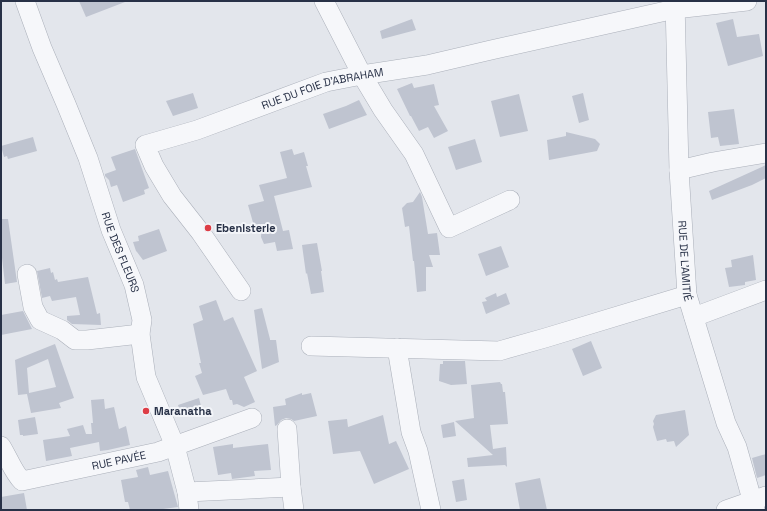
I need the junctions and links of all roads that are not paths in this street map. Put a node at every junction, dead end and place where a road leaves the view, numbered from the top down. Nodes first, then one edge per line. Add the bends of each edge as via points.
1 (25, 1) edge
2 (324, 1) edge
3 (747, 1) edge
4 (675, 5) edge
5 (362, 75) junction
6 (766, 153) edge
7 (679, 170) junction
8 (510, 200) dead end
9 (27, 274) dead end
10 (766, 290) edge
11 (241, 291) dead end
12 (686, 295) junction
13 (694, 317) junction
14 (140, 334) junction
15 (311, 346) dead end
16 (397, 348) junction
17 (252, 418) dead end
18 (287, 429) dead end
19 (1, 446) edge
20 (175, 446) junction
21 (291, 487) junction
22 (188, 501) edge
23 (758, 502) edge
24 (294, 510) edge
25 (431, 510) edge
26 (726, 510) edge

1 - 14 street, RUE DES FLEURS via 88,158 111,230 134,285 142,320
2 - 5 street
3 - 4 street, RUE DU FOIE D'ABRAHAM
4 - 5 street, RUE DU FOIE D'ABRAHAM via 427,65
4 - 7 street, RUE DE L'AMITIÉ
5 - 8 street via 414,154 449,228
5 - 11 street, RUE DU FOIE D'ABRAHAM via 326,82 197,130 145,145 172,196
6 - 7 street
7 - 12 street, RUE DE L'AMITIÉ
9 - 14 street via 32,307 40,320 62,330 75,340
10 - 13 street
12 - 13 street, RUE DE L'AMITIÉ
12 - 16 street via 499,351
13 - 23 street, RUE DE L'AMITIÉ via 726,423
14 - 20 street, RUE DES FLEURS via 146,377
15 - 16 street
16 - 25 street via 411,432 418,451
17 - 20 street, RUE PAVÉE
18 - 21 street
19 - 20 street, RUE PAVÉE via 22,481 158,452
20 - 22 street, RUE DES FLEURS
21 - 22 street
21 - 24 street
23 - 26 street

